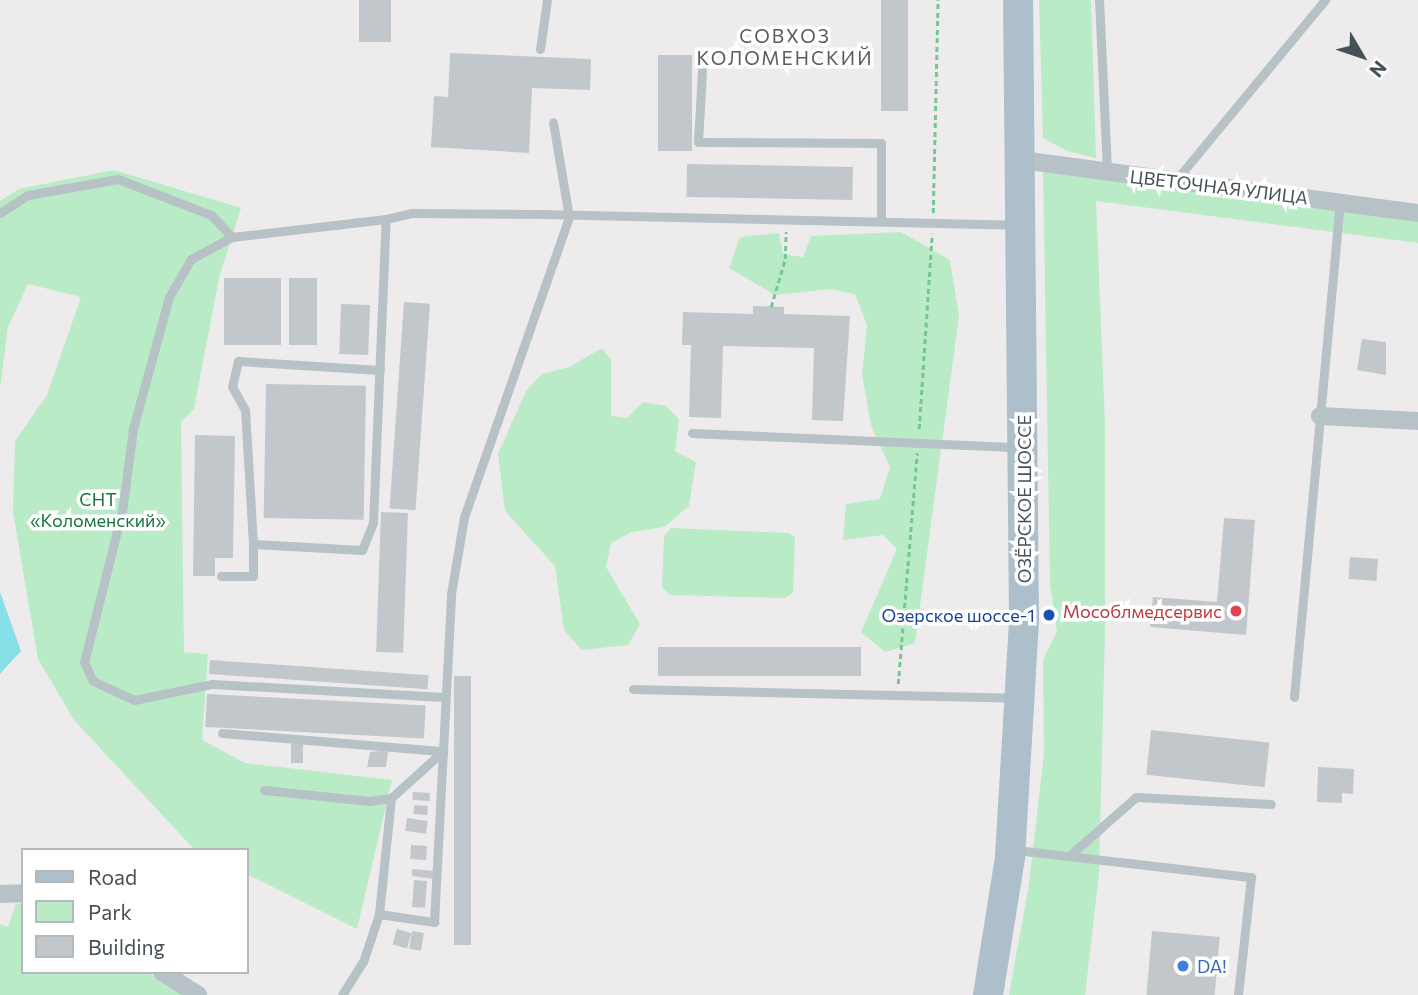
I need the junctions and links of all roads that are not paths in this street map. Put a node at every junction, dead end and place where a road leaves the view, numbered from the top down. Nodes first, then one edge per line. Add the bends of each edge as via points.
1 (547, 0) edge
2 (1018, 0) edge
3 (1099, 0) edge
4 (1325, 0) edge
5 (540, 49) dead end
6 (703, 53) dead end
7 (553, 122) dead end
8 (1021, 160) junction
9 (1107, 172) junction
10 (1176, 180) junction
11 (1340, 202) junction
12 (0, 213) edge
13 (1418, 213) edge
14 (569, 217) junction
15 (386, 219) junction
16 (881, 219) junction
17 (1021, 226) junction
18 (232, 237) junction
19 (380, 370) junction
20 (1320, 416) junction
21 (1418, 421) edge
22 (692, 433) dead end
23 (1024, 447) junction
24 (253, 544) junction
25 (221, 576) dead end
26 (633, 689) dead end
27 (444, 697) junction
28 (1294, 697) dead end
29 (1020, 698) junction
30 (222, 733) dead end
31 (443, 751) junction
32 (264, 790) dead end
33 (391, 798) junction
34 (1271, 804) dead end
35 (1010, 849) junction
36 (1069, 856) junction
37 (0, 894) edge
38 (21, 894) edge
39 (379, 914) junction
40 (165, 974) edge
41 (198, 995) edge
42 (342, 995) edge
43 (988, 995) edge
44 (1238, 995) edge

1 - 5 lane
2 - 8 main road, ОЗЁРСКОЕ ШОССЕ
3 - 9 lane
4 - 10 lane
6 - 16 lane via 698,142 881,143
7 - 14 lane
8 - 9 street, ЦВЕТОЧНАЯ УЛИЦА
8 - 17 main road, ОЗЁРСКОЕ ШОССЕ
9 - 10 street, ЦВЕТОЧНАЯ УЛИЦА
10 - 11 street, ЦВЕТОЧНАЯ УЛИЦА
11 - 13 street, ЦВЕТОЧНАЯ УЛИЦА
11 - 20 lane
12 - 18 lane via 28,195 118,179 211,215
14 - 15 lane via 411,213
14 - 16 lane
14 - 27 lane via 464,517 451,594
15 - 18 lane
15 - 19 lane
16 - 17 lane
17 - 23 main road, ОЗЁРСКОЕ ШОССЕ
18 - 27 lane via 191,259 169,298 133,429 122,511 84,662 93,681 134,700 212,684
19 - 24 lane via 373,523 362,550
19 - 24 lane via 238,361 232,387 244,410
20 - 21 street
20 - 28 lane
22 - 23 lane
23 - 29 main road, ОЗЁРСКОЕ ШОССЕ
24 - 25 lane via 253,576
26 - 29 lane
27 - 31 lane
29 - 35 main road, ОЗЁРСКОЕ ШОССЕ
30 - 31 lane
31 - 33 lane
31 - 39 lane via 434,922
32 - 33 lane via 369,801
33 - 39 lane
34 - 36 lane via 1136,797
35 - 36 lane
35 - 43 main road, ОЗЁРСКОЕ ШОССЕ
36 - 44 lane via 1251,877
37 - 38 street
39 - 42 lane via 363,962
40 - 41 street

